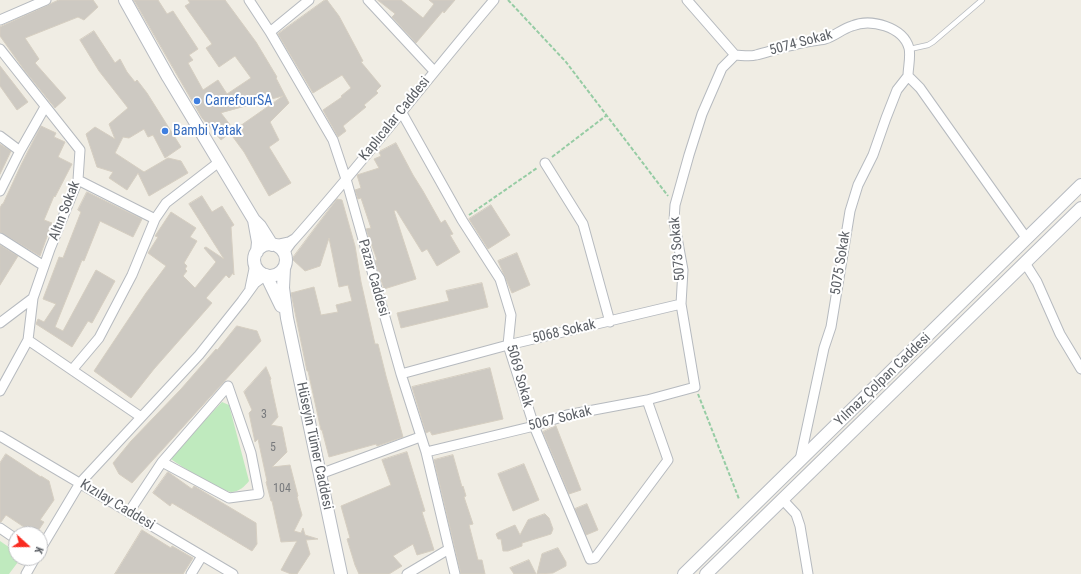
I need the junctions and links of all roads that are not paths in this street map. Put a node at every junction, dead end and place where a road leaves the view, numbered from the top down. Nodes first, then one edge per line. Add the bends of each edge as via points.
1 (46, 0) edge
2 (125, 0) edge
3 (249, 0) edge
4 (310, 0) edge
5 (368, 0) edge
6 (494, 0) edge
7 (687, 0) edge
8 (982, 0) edge
9 (0, 20) edge
10 (270, 32) junction
11 (0, 48) edge
12 (910, 49) junction
13 (735, 55) junction
14 (434, 71) junction
15 (908, 76) junction
16 (45, 106) junction
17 (402, 113) junction
18 (0, 136) edge
19 (20, 151) junction
20 (219, 162) junction
21 (545, 163) road end
22 (346, 179) junction
23 (78, 180) junction
24 (1081, 185) edge
25 (0, 190) edge
26 (1081, 208) edge
27 (155, 218) junction
28 (254, 220) junction
29 (0, 238) edge
30 (295, 238) junction
31 (1027, 239) junction
32 (273, 245) junction
33 (285, 255) junction
34 (256, 258) junction
35 (1024, 263) junction
36 (44, 266) junction
37 (284, 268) junction
38 (266, 275) junction
39 (249, 292) junction
40 (33, 298) junction
41 (681, 304) junction
42 (286, 318) junction
43 (610, 322) junction
44 (0, 323) edge
45 (28, 340) junction
46 (508, 345) junction
47 (1081, 369) edge
48 (72, 370) junction
49 (401, 374) junction
50 (695, 387) joint
51 (0, 390) edge
52 (647, 400) junction
53 (141, 418) junction
54 (534, 426) junction
55 (0, 436) edge
56 (420, 437) junction
57 (426, 452) junction
58 (800, 460) junction
59 (162, 462) junction
60 (320, 474) junction
61 (80, 483) junction
62 (782, 499) junction
63 (129, 512) junction
64 (48, 537) edge
65 (450, 550) junction
66 (202, 556) junction
67 (191, 574) edge
68 (233, 574) edge
69 (341, 574) edge
70 (407, 574) edge
71 (455, 574) edge
72 (684, 574) edge
73 (706, 574) edge
74 (808, 574) edge

1 - 9 street
2 - 20 main road
3 - 10 street, Pazar Caddesi
4 - 10 street
5 - 14 street
6 - 14 street, Kaplıcalar Caddesi
7 - 13 street
8 - 12 lane via 933,42
10 - 22 street, Pazar Caddesi via 334,140
11 - 16 street, Altın Sokak
12 - 13 street, 5074 Sokak via 905,40 886,26 864,23 825,39 755,56
12 - 15 street
13 - 41 street, 5073 Sokak via 722,68 702,114 675,205 674,221 682,270
14 - 17 street, Kaplıcalar Caddesi
15 - 31 street via 923,93
15 - 58 street, 5075 Sokak via 897,90 850,211 831,327 824,348
16 - 19 street
16 - 23 street, Altın Sokak via 80,150
17 - 22 street, Kaplıcalar Caddesi
17 - 46 street, 5069 Sokak via 462,220 500,279 511,315
18 - 19 street
19 - 25 street
20 - 27 street via 166,203
20 - 28 main road
21 - 43 street via 583,224
22 - 30 street, Kaplıcalar Caddesi
22 - 49 street, Pazar Caddesi
23 - 27 street
23 - 36 street, Altın Sokak
24 - 31 main road, Yılmaz Çolpan Caddesi
26 - 35 main road, Yılmaz Çolpan Caddesi
27 - 48 street via 132,275 99,338
28 - 32 main road
28 - 34 main road via 257,238
29 - 36 street
30 - 32 street
30 - 33 street, Kaplıcalar Caddesi
31 - 58 main road, Yılmaz Çolpan Caddesi
32 - 33 main road
32 - 34 main road via 265,246
33 - 37 main road, Hüseyin Tümer Caddesi
34 - 38 main road, Hüseyin Tümer Caddesi via 259,271
34 - 39 street
35 - 47 street via 1037,282 1060,334
35 - 62 main road, Yılmaz Çolpan Caddesi
36 - 40 street, Altın Sokak
37 - 38 main road via 274,276
37 - 42 main road, Hüseyin Tümer Caddesi
38 - 39 street via 255,283
38 - 42 main road, Hüseyin Tümer Caddesi
39 - 53 street via 199,355
40 - 44 street
40 - 45 street, Altın Sokak
41 - 43 street, 5068 Sokak
41 - 50 street, 5073 Sokak
42 - 60 main road, Hüseyin Tümer Caddesi
43 - 46 street, 5068 Sokak
45 - 48 street
45 - 51 street, Altın Sokak
46 - 49 street, 5068 Sokak
46 - 54 street, 5069 Sokak
48 - 53 street
49 - 56 street, Pazar Caddesi
50 - 52 street, 5067 Sokak
52 - 54 street, 5067 Sokak via 567,415
52 - 54 street, 5069 Sokak via 668,460 596,558 590,559
53 - 61 street
54 - 57 street, 5067 Sokak
55 - 61 street, Kızılay Caddesi
56 - 57 street, Pazar Caddesi
56 - 60 street
57 - 65 street, Pazar Caddesi
58 - 72 main road, Yılmaz Çolpan Caddesi
59 - 59 street via 228,386 251,453 259,494 229,498
59 - 63 street
60 - 69 main road, Hüseyin Tümer Caddesi
61 - 63 street, Kızılay Caddesi
61 - 64 street
62 - 73 main road, Yılmaz Çolpan Caddesi
62 - 74 street via 796,514
63 - 66 street, Kızılay Caddesi
65 - 70 street
65 - 71 street, Pazar Caddesi
66 - 67 street
66 - 68 street, Kızılay Caddesi

